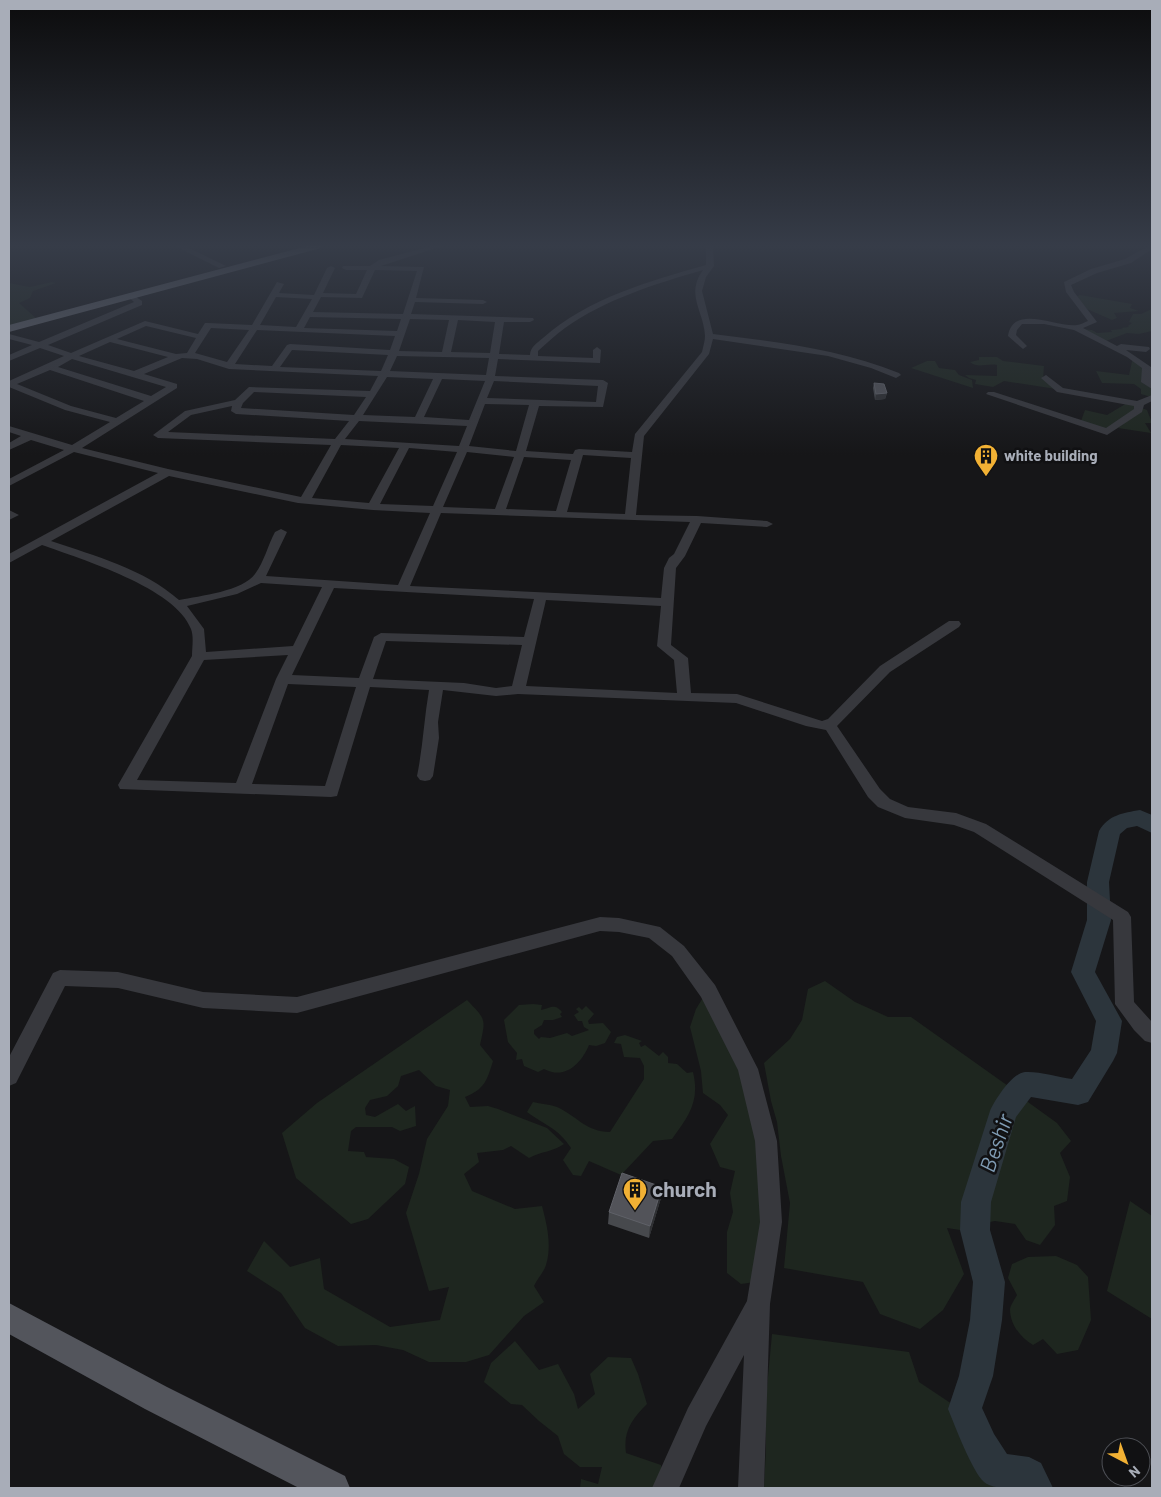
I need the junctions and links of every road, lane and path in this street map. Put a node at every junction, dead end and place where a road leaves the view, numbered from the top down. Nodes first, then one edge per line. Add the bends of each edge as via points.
1 (40, 316) edge
2 (56, 316) edge
3 (109, 316) edge
4 (261, 316) edge
5 (307, 316) edge
6 (369, 316) edge
7 (579, 316) edge
8 (704, 316) edge
9 (1088, 316) edge
10 (406, 317) junction
11 (454, 318) junction
12 (500, 319) junction
13 (530, 320) dead end
14 (9, 324) edge
15 (254, 328) junction
16 (1076, 328) junction
17 (9, 329) edge
18 (299, 330) junction
19 (401, 334) junction
20 (9, 336) edge
21 (709, 336) junction
22 (201, 337) junction
23 (109, 339) junction
24 (40, 346) junction
25 (1023, 346) dead end
26 (1115, 346) junction
27 (1146, 349) dead end
28 (597, 350) dead end
29 (393, 353) junction
30 (190, 355) junction
31 (446, 355) junction
32 (71, 356) junction
33 (177, 356) junction
34 (494, 356) junction
35 (9, 358) edge
36 (534, 358) junction
37 (229, 366) junction
38 (50, 367) junction
39 (385, 372) junction
40 (135, 374) junction
41 (896, 375) dead end
42 (439, 376) junction
43 (262, 377) junction
44 (490, 378) junction
45 (1046, 378) dead end
46 (9, 384) edge
47 (1152, 386) edge
48 (371, 394) junction
49 (991, 394) dead end
50 (1152, 398) edge
51 (152, 400) junction
52 (482, 401) junction
53 (238, 402) junction
54 (535, 403) junction
55 (1140, 404) junction
56 (356, 418) junction
57 (418, 420) junction
58 (118, 421) junction
59 (473, 423) junction
60 (9, 429) edge
61 (30, 436) junction
62 (338, 442) junction
63 (406, 445) junction
64 (9, 447) edge
65 (463, 449) junction
66 (73, 450) junction
67 (520, 454) junction
68 (637, 455) junction
69 (577, 457) junction
70 (168, 472) junction
71 (9, 483) edge
72 (305, 500) junction
73 (373, 507) junction
74 (436, 510) junction
75 (9, 512) edge
76 (499, 512) junction
77 (561, 515) junction
78 (9, 517) edge
79 (630, 518) junction
80 (697, 519) junction
81 (767, 524) dead end
82 (281, 532) dead end
83 (41, 541) junction
84 (9, 558) edge
85 (258, 579) junction
86 (330, 584) junction
87 (402, 589) junction
88 (541, 596) junction
89 (666, 602) junction
90 (176, 604) junction
91 (954, 624) dead end
92 (529, 641) junction
93 (297, 650) junction
94 (199, 656) junction
95 (283, 679) junction
96 (364, 683) junction
97 (437, 686) junction
98 (518, 690) junction
99 (684, 696) junction
100 (829, 724) junction
101 (425, 776) dead end
102 (242, 789) junction
103 (1152, 1035) edge
104 (9, 1077) edge
105 (758, 1304) junction
106 (11, 1323) edge
107 (333, 1488) edge
108 (665, 1488) edge
109 (751, 1488) edge

1 - 14 highway
2 - 17 highway
3 - 24 street
4 - 15 street
5 - 18 street
6 - 10 street
7 - 36 street via 534,350
8 - 21 street
9 - 16 street via 1093,322
10 - 11 street
10 - 19 street
11 - 12 street
11 - 31 street
12 - 13 street
12 - 34 street
15 - 18 street
15 - 22 street via 208,325
15 - 37 street
16 - 25 street via 1050,322 1020,322 1013,329 1012,336
16 - 26 street via 1089,337
18 - 19 street
19 - 29 street
20 - 24 street
21 - 41 street via 844,356
21 - 68 street via 706,352 639,436
22 - 23 street via 146,323
22 - 30 street
23 - 32 street
23 - 33 street
24 - 32 street
24 - 35 street
26 - 27 street
26 - 47 street via 1147,367 1146,382
28 - 36 street via 597,361
29 - 31 street
29 - 39 street
29 - 43 street via 290,347
30 - 33 street
30 - 37 street
31 - 34 street
32 - 38 street
32 - 40 street
33 - 40 street
34 - 36 street
34 - 44 street
37 - 43 street
38 - 46 street
38 - 51 street
39 - 42 street
39 - 43 street
39 - 48 street
40 - 51 street via 174,386
42 - 44 street
42 - 57 street
43 - 48 street
43 - 53 street
44 - 52 street
44 - 54 street via 603,383 600,406
45 - 55 street via 1060,390
46 - 58 street via 68,408
48 - 56 street
49 - 55 street via 1107,432 1138,410
50 - 55 street
51 - 58 street
52 - 54 street
52 - 59 street
53 - 56 street via 236,411
53 - 62 street via 188,413 158,435
54 - 67 street
56 - 57 street
56 - 62 street
57 - 59 street
58 - 66 street
59 - 65 street
60 - 61 street
61 - 64 street
61 - 66 street
62 - 63 street
62 - 72 street
63 - 65 street
63 - 73 street
65 - 67 street
65 - 74 street
66 - 70 street
66 - 71 street
67 - 69 street
67 - 76 street
68 - 69 street via 579,452
68 - 79 street
69 - 77 street
70 - 72 street
70 - 83 street
72 - 73 street
73 - 74 street
74 - 76 street
74 - 87 street
75 - 78 street via 13,515
76 - 77 street
77 - 79 street
79 - 80 street
80 - 81 street
80 - 89 street via 670,568
82 - 85 street
83 - 84 street
83 - 90 street via 126,574 162,592
85 - 86 street
85 - 90 street via 232,591
86 - 87 street
86 - 93 street
87 - 88 street
88 - 89 street
88 - 92 street
89 - 99 street via 664,646 681,658
90 - 94 street via 197,628
91 - 100 street via 885,669
92 - 96 street via 381,637
92 - 98 street
93 - 94 street
93 - 95 street
94 - 102 street via 126,785
95 - 96 street
95 - 102 street
96 - 97 street
96 - 102 street via 331,792
97 - 98 street via 496,692
97 - 101 street
98 - 99 street
99 - 100 street via 737,699 810,723
100 - 103 street via 874,794 884,803 905,812 956,819 980,828 1122,917 1125,1004
104 - 105 street via 60,978 118,980 203,1000 297,1005 600,924 654,932 678,951 708,991 748,1069 766,1141 771,1222
105 - 108 street via 698,1417
105 - 109 street
106 - 107 main road

